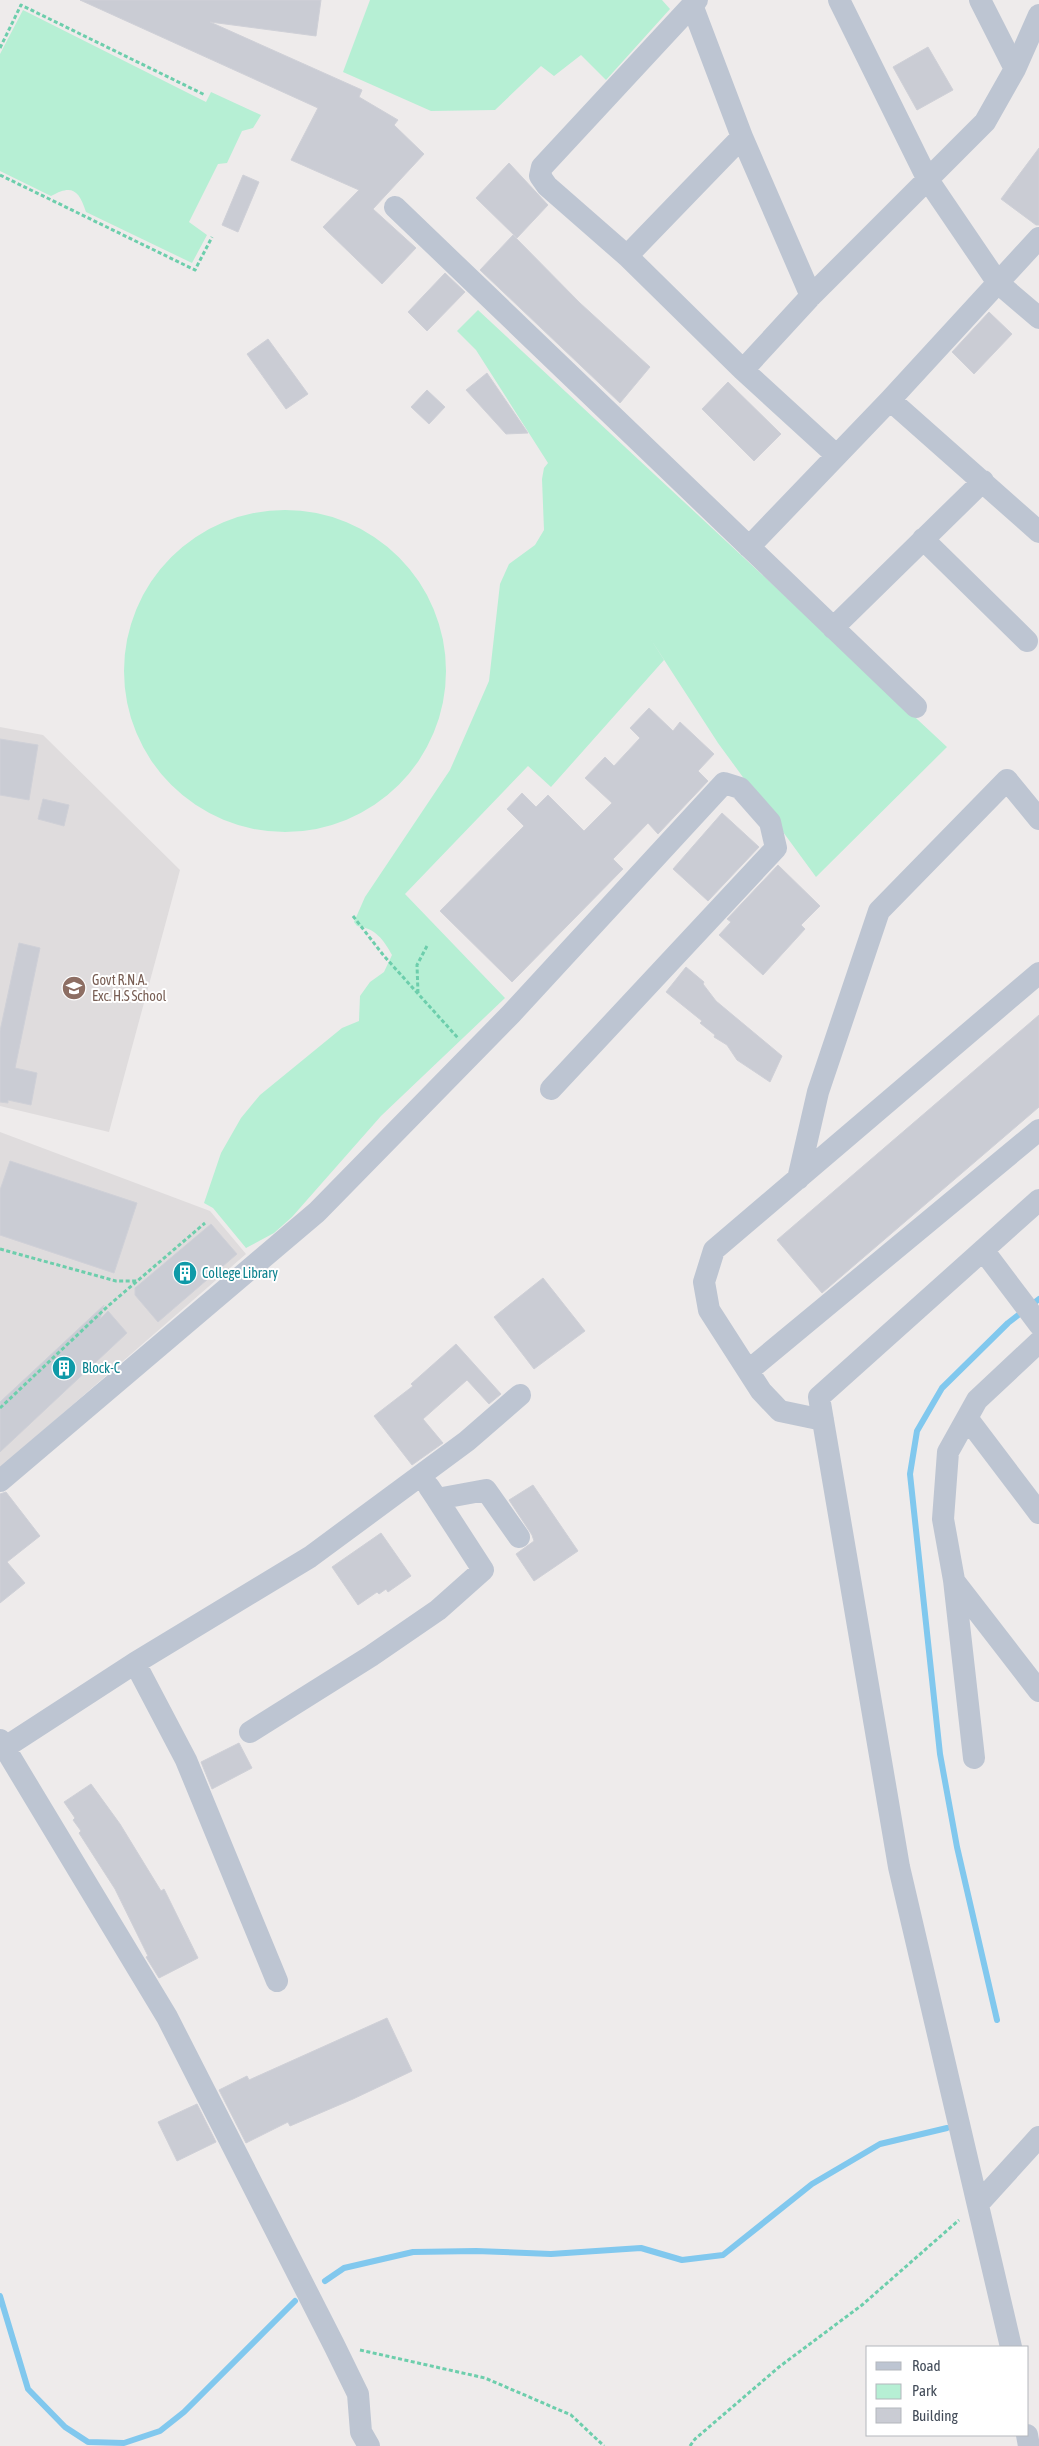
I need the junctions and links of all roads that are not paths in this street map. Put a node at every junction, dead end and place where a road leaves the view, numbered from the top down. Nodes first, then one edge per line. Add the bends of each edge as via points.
1 (839, 0) edge
2 (980, 0) edge
3 (694, 2) edge
4 (1039, 15) edge
5 (1015, 69) junction
6 (742, 137) junction
7 (928, 180) junction
8 (395, 207) dead end
9 (1039, 238) edge
10 (627, 256) junction
11 (998, 284) junction
12 (811, 296) junction
13 (1039, 318) edge
14 (743, 370) junction
15 (890, 400) junction
16 (836, 455) junction
17 (983, 481) junction
18 (1039, 532) edge
19 (923, 539) junction
20 (748, 547) junction
21 (833, 628) junction
22 (1027, 642) dead end
23 (916, 707) dead end
24 (1039, 819) edge
25 (1039, 973) edge
26 (550, 1089) dead end
27 (1039, 1130) edge
28 (798, 1179) junction
29 (1039, 1200) edge
30 (983, 1250) junction
31 (1031, 1314) edge
32 (1039, 1342) edge
33 (748, 1371) junction
34 (520, 1395) dead end
35 (967, 1418) junction
36 (823, 1420) junction
37 (421, 1476) junction
38 (0, 1481) edge
39 (438, 1499) junction
40 (1039, 1513) edge
41 (520, 1537) dead end
42 (954, 1580) junction
43 (135, 1663) junction
44 (1039, 1691) edge
45 (250, 1732) dead end
46 (2, 1744) edge
47 (974, 1758) dead end
48 (277, 1981) dead end
49 (1039, 2137) edge
50 (978, 2204) junction
51 (1011, 2346) edge
52 (369, 2446) edge

1 - 7 street
2 - 5 street
3 - 6 street
3 - 10 street via 540,172 547,186
4 - 5 street
5 - 7 street via 985,122
6 - 10 street
6 - 12 street
7 - 11 street
7 - 12 street
8 - 20 street
9 - 11 street
10 - 14 street
11 - 13 street
11 - 15 street
12 - 14 street
14 - 16 street
15 - 16 street
15 - 17 street
16 - 20 street
17 - 18 street
17 - 19 street
19 - 21 street
19 - 22 street
20 - 21 street
21 - 23 street
24 - 28 street via 1007,780 879,911 818,1092
25 - 28 street
26 - 38 street via 776,848 770,822 740,788 724,783 472,1054 317,1212
27 - 33 street
28 - 33 street via 714,1250 704,1282 708,1310
29 - 30 street
30 - 31 street
30 - 36 street via 819,1397
32 - 35 street via 977,1400
33 - 36 street via 780,1411
34 - 37 street
35 - 40 street
35 - 42 street via 948,1452 943,1519
36 - 50 street via 899,1867
37 - 39 street
37 - 43 street via 310,1557
39 - 41 street via 486,1490
39 - 45 street via 483,1570 438,1610
42 - 44 street
42 - 47 street
43 - 46 street
43 - 48 street via 186,1760
46 - 52 street via 166,2018 358,2394 361,2432
49 - 50 street
50 - 51 street

